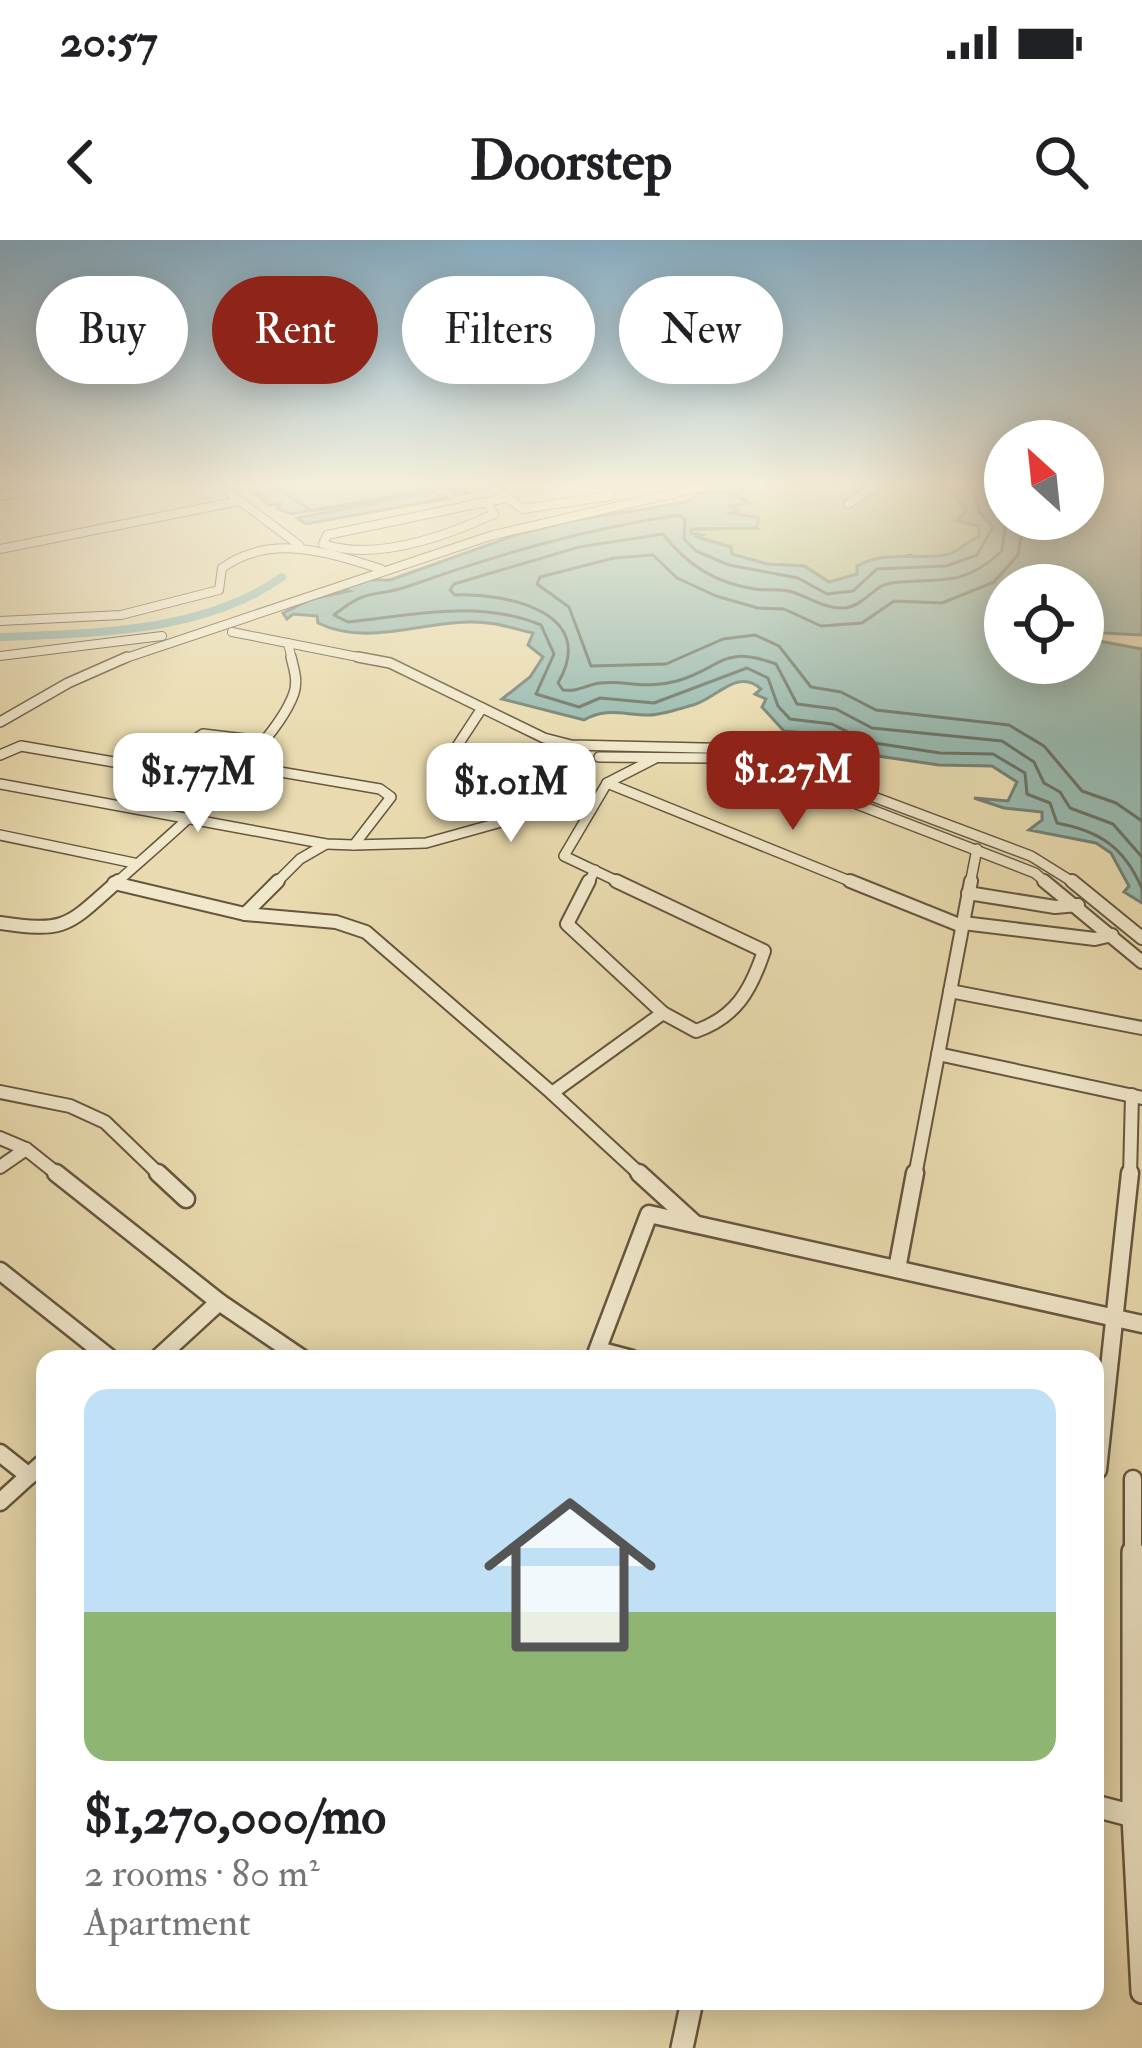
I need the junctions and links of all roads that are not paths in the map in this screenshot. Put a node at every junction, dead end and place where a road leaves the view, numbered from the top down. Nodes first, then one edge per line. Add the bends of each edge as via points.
1 (222, 570) edge
2 (378, 570) edge
3 (277, 605) junction
4 (0, 621) edge
5 (253, 625) junction
6 (228, 627) junction
7 (176, 634) junction
8 (267, 640) junction
9 (288, 644) junction
10 (0, 656) edge
11 (0, 705) edge
12 (482, 708) junction
13 (3, 720) edge
14 (544, 738) junction
15 (261, 741) junction
16 (0, 755) edge
17 (654, 759) junction
18 (236, 767) junction
19 (224, 781) junction
20 (607, 783) junction
21 (0, 784) edge
22 (181, 820) junction
23 (0, 835) edge
24 (326, 844) junction
25 (354, 845) junction
26 (977, 849) junction
27 (134, 863) junction
28 (596, 870) junction
29 (114, 883) junction
30 (968, 893) junction
31 (1078, 905) junction
32 (245, 914) junction
33 (0, 923) edge
34 (963, 924) junction
35 (1112, 935) junction
36 (1142, 938) edge
37 (1142, 962) edge
38 (950, 992) junction
39 (663, 1012) junction
40 (1142, 1028) edge
41 (938, 1054) junction
42 (0, 1092) edge
43 (552, 1093) junction
44 (1137, 1096) edge
45 (0, 1138) edge
46 (26, 1149) junction
47 (1137, 1149) edge
48 (0, 1167) edge
49 (186, 1198) dead end
50 (695, 1224) junction
51 (897, 1269) junction
52 (0, 1270) edge
53 (219, 1302) junction
54 (1114, 1318) junction
55 (1142, 1324) edge
56 (100, 1350) edge
57 (167, 1350) edge
58 (290, 1350) edge
59 (598, 1350) edge
60 (1104, 1402) edge
61 (0, 1454) edge
62 (36, 1469) edge
63 (1104, 1471) edge
64 (29, 1476) junction
65 (1137, 1480) edge
66 (0, 1502) edge
67 (1104, 1808) edge
68 (1137, 1817) edge
69 (1142, 1942) edge
70 (1142, 1992) edge
71 (690, 2010) edge
72 (682, 2048) edge

1 - 4 street via 218,590 159,609
2 - 3 street
3 - 5 street
3 - 6 street
5 - 6 street
5 - 8 street
6 - 7 street
6 - 8 street
7 - 10 street
7 - 13 street
8 - 9 street
9 - 12 street via 390,663
9 - 15 street via 296,691
11 - 13 street
12 - 14 street
12 - 25 street via 448,760 507,814 505,821 426,843
14 - 17 street via 589,755
14 - 36 street via 592,749 754,751 1031,856
15 - 18 street
15 - 18 street via 202,734 176,754
16 - 19 street via 21,746
17 - 20 street
17 - 26 street via 738,760
18 - 19 street
18 - 25 street via 387,793
19 - 22 street
20 - 28 street via 564,853
20 - 34 street
21 - 22 street
22 - 24 street
22 - 27 street
23 - 27 street
24 - 25 street
24 - 32 street
26 - 30 street
26 - 31 street via 1035,873
27 - 29 street
28 - 39 street via 567,924
28 - 39 street via 762,948 751,992 722,1021 696,1031
29 - 32 street
29 - 33 street via 65,926
30 - 31 street
30 - 34 street
31 - 35 street
32 - 43 street via 366,932
34 - 35 street via 1095,940
34 - 38 street
35 - 37 street
38 - 40 street
38 - 41 street
39 - 43 street
41 - 44 street
41 - 51 street
42 - 49 street via 105,1122
43 - 50 street
44 - 47 street
45 - 46 street
46 - 48 street
46 - 53 street
47 - 54 street
50 - 51 street
50 - 59 street via 649,1214
51 - 54 street
52 - 56 street
53 - 57 street
53 - 58 street
54 - 55 street
54 - 60 street
61 - 64 street
62 - 64 street
63 - 65 street
64 - 66 street
65 - 68 street
67 - 68 street
68 - 69 street
69 - 70 street
71 - 72 street

